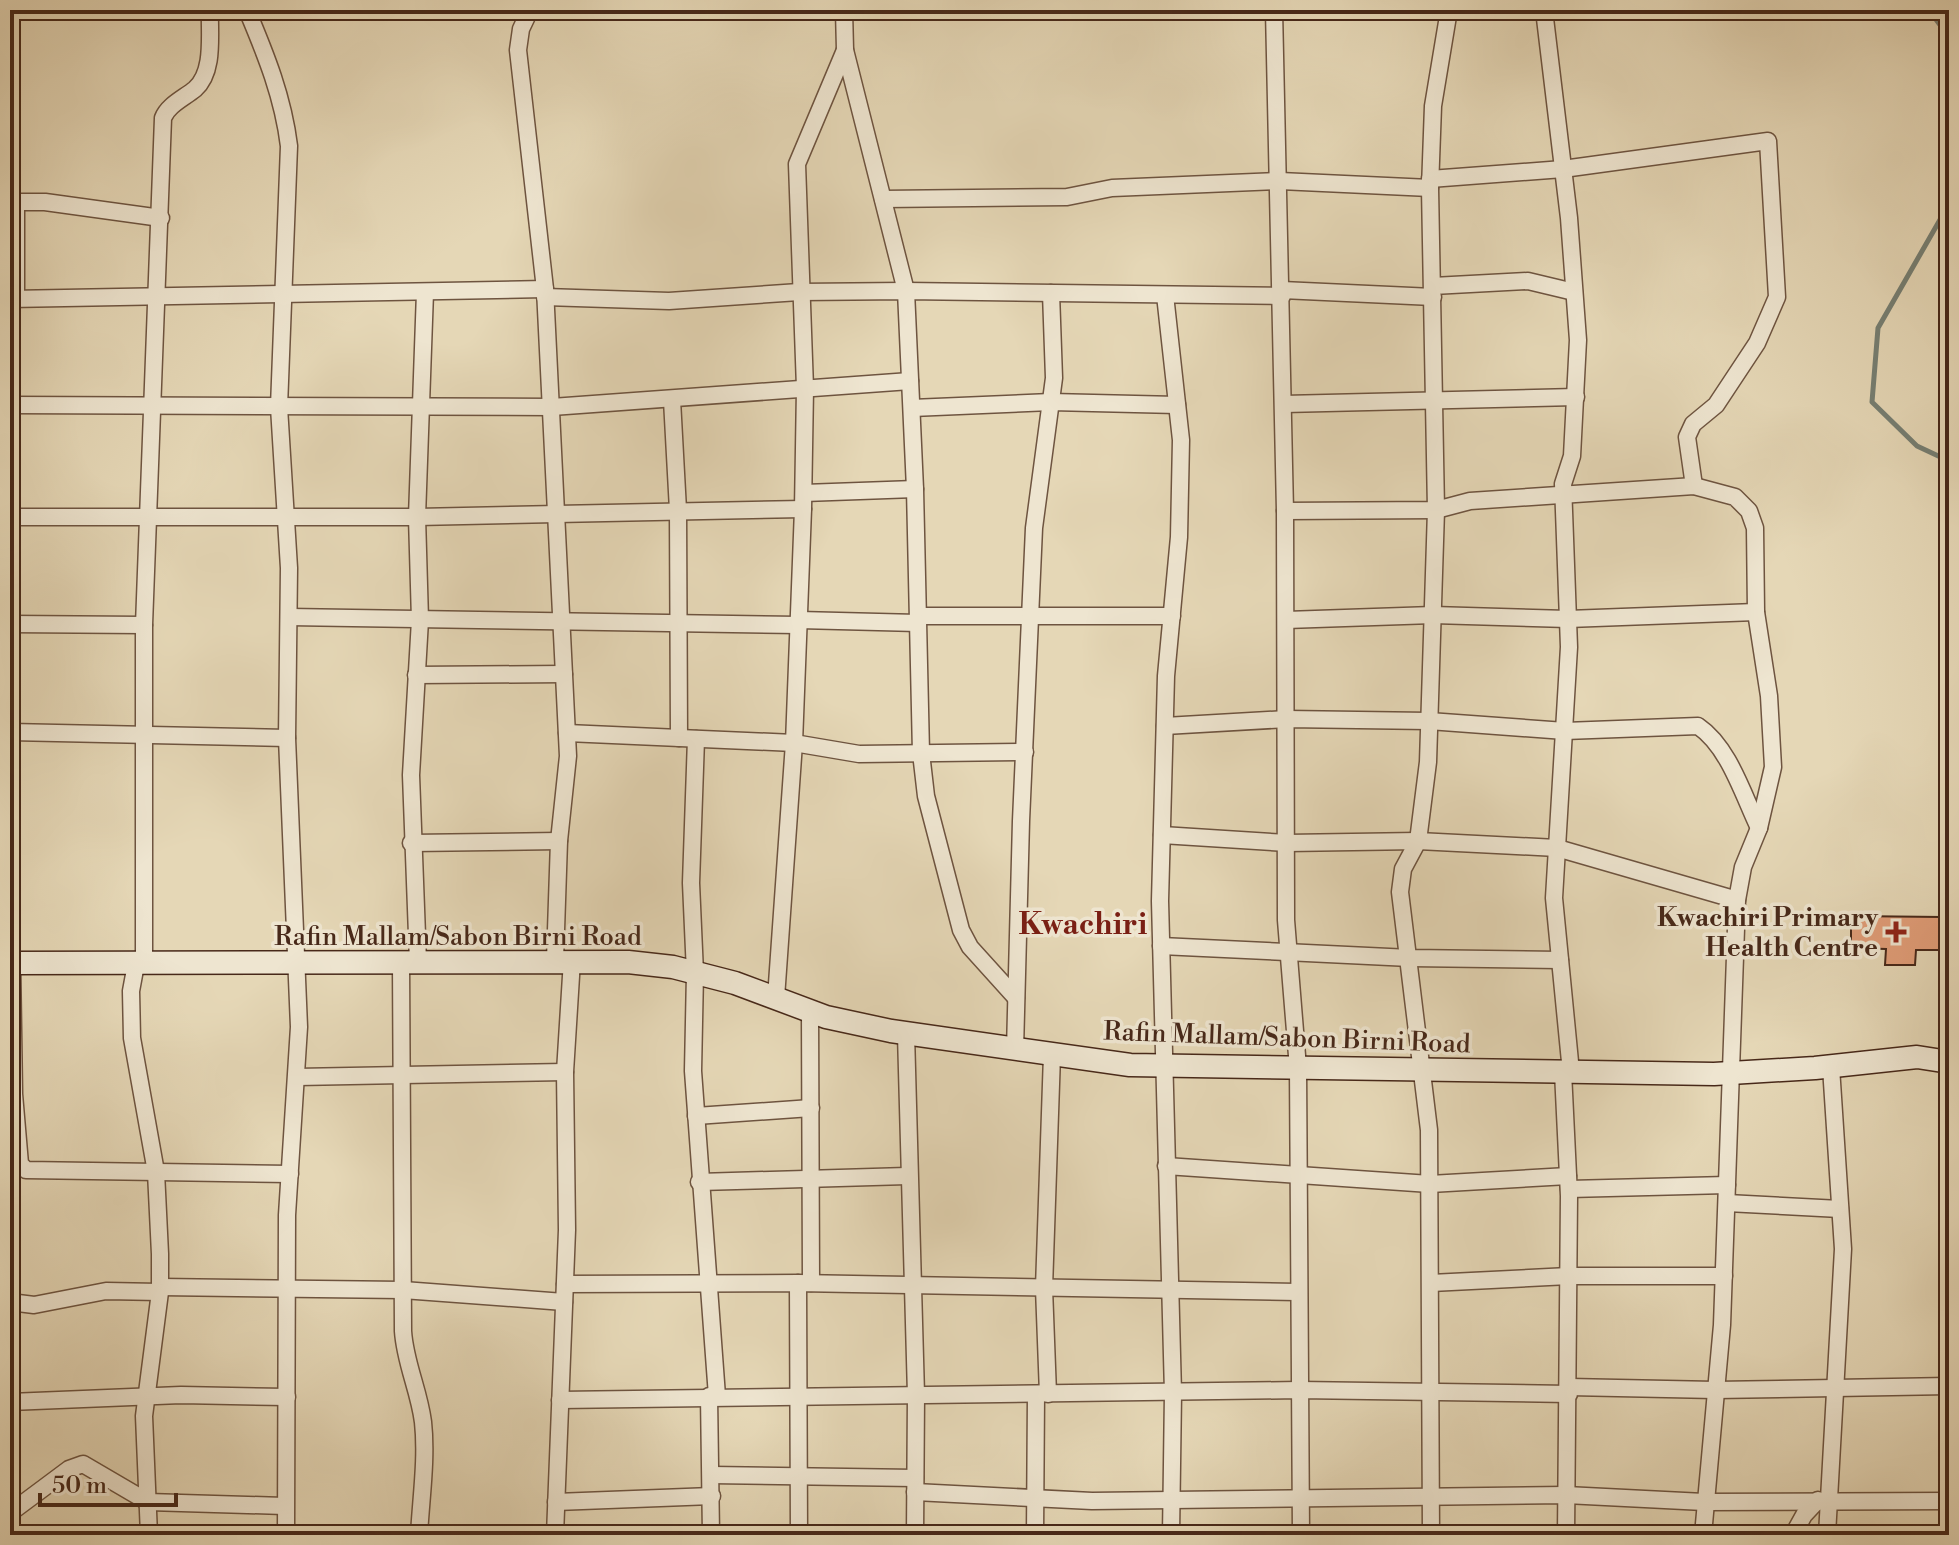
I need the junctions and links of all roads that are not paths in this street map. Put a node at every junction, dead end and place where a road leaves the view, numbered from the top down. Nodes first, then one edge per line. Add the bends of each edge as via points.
1 (210, 10) edge
2 (247, 10) edge
3 (530, 10) edge
4 (844, 10) edge
5 (1274, 10) edge
6 (1449, 10) edge
7 (1544, 10) edge
8 (845, 50) junction
9 (1563, 169) junction
10 (1280, 181) junction
11 (1430, 184) junction
12 (883, 199) junction
13 (13, 202) edge
14 (161, 218) junction
15 (906, 291) junction
16 (1433, 291) junction
17 (425, 292) junction
18 (799, 292) junction
19 (1574, 292) junction
20 (545, 293) junction
21 (1051, 293) junction
22 (1282, 293) junction
23 (1165, 295) junction
24 (284, 296) junction
25 (158, 297) junction
26 (13, 299) edge
27 (910, 381) junction
28 (805, 388) junction
29 (1576, 397) junction
30 (672, 400) junction
31 (1435, 400) junction
32 (1051, 402) junction
33 (1284, 404) junction
34 (10, 405) edge
35 (1177, 405) junction
36 (153, 407) junction
37 (279, 407) junction
38 (419, 407) junction
39 (552, 407) junction
40 (912, 408) junction
41 (1694, 486) junction
42 (915, 489) junction
43 (1563, 496) junction
44 (804, 501) junction
45 (678, 510) junction
46 (1436, 510) junction
47 (1285, 511) junction
48 (556, 513) junction
49 (149, 515) junction
50 (10, 517) edge
51 (417, 517) junction
52 (287, 518) junction
53 (1756, 612) junction
54 (1433, 615) junction
55 (1172, 616) junction
56 (289, 617) junction
57 (1031, 617) junction
58 (918, 619) junction
59 (1568, 619) junction
60 (420, 620) junction
61 (1286, 620) junction
62 (561, 622) junction
63 (799, 622) junction
64 (679, 623) junction
65 (10, 624) edge
66 (144, 625) junction
67 (564, 674) junction
68 (416, 675) junction
69 (1287, 719) junction
70 (1429, 721) junction
71 (1165, 726) junction
72 (1565, 731) junction
73 (10, 732) edge
74 (567, 733) junction
75 (144, 735) junction
76 (287, 738) junction
77 (687, 739) junction
78 (794, 743) junction
79 (1025, 752) junction
80 (921, 753) junction
81 (1759, 828) junction
82 (1162, 835) junction
83 (559, 841) junction
84 (1418, 841) junction
85 (411, 843) junction
86 (1287, 843) junction
87 (1557, 848) junction
88 (1737, 900) junction
89 (1161, 946) junction
90 (1288, 949) junction
91 (1410, 958) junction
92 (564, 960) junction
93 (1560, 960) junction
94 (297, 962) junction
95 (409, 962) junction
96 (11, 963) edge
97 (140, 964) junction
98 (695, 973) junction
99 (776, 998) junction
100 (1016, 998) junction
101 (810, 1011) junction
102 (906, 1034) junction
103 (1015, 1050) junction
104 (1052, 1055) junction
105 (1949, 1062) edge
106 (1165, 1067) junction
107 (1831, 1067) junction
108 (1298, 1068) junction
109 (1424, 1070) junction
110 (565, 1072) junction
111 (1567, 1072) junction
112 (403, 1073) junction
113 (1731, 1073) junction
114 (297, 1077) junction
115 (811, 1108) junction
116 (696, 1116) junction
117 (1166, 1166) junction
118 (156, 1172) junction
119 (290, 1174) junction
120 (907, 1176) junction
121 (1297, 1176) junction
122 (811, 1178) junction
123 (699, 1182) junction
124 (1568, 1183) junction
125 (1430, 1184) junction
126 (1727, 1194) junction
127 (1840, 1209) junction
128 (1569, 1276) junction
129 (1724, 1276) junction
130 (709, 1282) junction
131 (804, 1283) junction
132 (1431, 1283) junction
133 (565, 1284) junction
134 (912, 1284) junction
135 (287, 1286) junction
136 (1044, 1288) junction
137 (160, 1290) junction
138 (403, 1290) junction
139 (1170, 1290) junction
140 (1297, 1292) junction
141 (10, 1302) edge
142 (564, 1302) junction
143 (1836, 1386) junction
144 (1949, 1386) edge
145 (1299, 1390) junction
146 (1715, 1390) junction
147 (1569, 1391) junction
148 (1173, 1393) junction
149 (1430, 1393) junction
150 (1042, 1394) junction
151 (798, 1395) junction
152 (916, 1395) junction
153 (713, 1396) junction
154 (287, 1397) junction
155 (146, 1399) junction
156 (560, 1400) junction
157 (10, 1402) edge
158 (711, 1475) junction
159 (799, 1477) junction
160 (915, 1485) junction
161 (1566, 1495) junction
162 (712, 1496) junction
163 (1431, 1497) junction
164 (1035, 1498) junction
165 (1171, 1499) junction
166 (1824, 1500) junction
167 (1300, 1501) junction
168 (1949, 1501) edge
169 (148, 1502) junction
170 (556, 1502) junction
171 (1704, 1502) junction
172 (284, 1506) junction
173 (10, 1513) edge
174 (149, 1535) edge
175 (286, 1535) edge
176 (419, 1535) edge
177 (555, 1535) edge
178 (711, 1535) edge
179 (799, 1535) edge
180 (915, 1535) edge
181 (1035, 1535) edge
182 (1171, 1535) edge
183 (1301, 1535) edge
184 (1431, 1535) edge
185 (1566, 1535) edge
186 (1703, 1535) edge
187 (1793, 1535) edge
188 (1827, 1535) edge

1 - 14 street via 203,79 163,118
2 - 24 street via 271,65 289,146
3 - 20 street via 518,50
4 - 8 street
5 - 10 street
6 - 11 street via 1433,106
7 - 9 street
8 - 12 street
8 - 18 street via 799,155
9 - 11 street
9 - 19 street
9 - 41 street via 1768,141 1777,297 1757,343 1716,405 1693,424 1687,437
10 - 11 street
10 - 12 street via 1112,188 1067,197
10 - 22 street
11 - 16 street
12 - 15 street
13 - 14 street
13 - 26 street
14 - 25 street
15 - 18 street
15 - 21 street
15 - 27 street
16 - 19 street via 1528,281
16 - 22 street
16 - 31 street
17 - 20 street
17 - 24 street
17 - 38 street
18 - 20 street via 669,301
18 - 28 street
19 - 29 street
20 - 39 street
21 - 23 street
21 - 32 street
22 - 23 street
22 - 33 street
23 - 35 street
24 - 25 street
24 - 37 street
25 - 26 street
25 - 36 street
27 - 28 street
27 - 40 street
28 - 30 street
28 - 44 street
29 - 31 street
29 - 43 street
30 - 39 street
30 - 45 street
31 - 33 street
31 - 46 street
32 - 35 street
32 - 40 street
32 - 57 street via 1034,528
33 - 47 street
34 - 36 street
35 - 55 street via 1179,537
36 - 37 street
36 - 49 street
37 - 38 street
37 - 52 street
38 - 39 street
38 - 51 street
39 - 48 street
40 - 42 street
41 - 43 street
41 - 53 street via 1735,497 1749,511 1755,528
42 - 44 street
42 - 58 street
43 - 46 street via 1470,501
43 - 59 street
44 - 45 street
44 - 63 street
45 - 48 street
45 - 64 street
46 - 47 street
46 - 54 street
47 - 61 street
48 - 51 street
48 - 62 street
49 - 50 street
49 - 52 street
49 - 66 street
51 - 52 street
51 - 60 street
52 - 56 street
53 - 59 street
53 - 81 street via 1773,767
54 - 59 street
54 - 61 street
54 - 70 street
55 - 57 street
55 - 71 street
56 - 60 street
56 - 76 street
57 - 58 street
57 - 79 street
58 - 63 street
58 - 80 street
59 - 72 street
60 - 62 street
60 - 68 street
61 - 69 street
62 - 64 street
62 - 67 street
63 - 64 street
63 - 78 street
64 - 77 street
65 - 66 street
66 - 75 street
67 - 68 street
67 - 74 street
68 - 85 street
69 - 70 street
69 - 71 street
69 - 86 street
70 - 72 street
70 - 84 street
71 - 82 street
72 - 81 street via 1698,726 1723,755
72 - 87 street
73 - 75 street
74 - 77 street
74 - 83 street
75 - 76 street
75 - 97 street
76 - 94 street
77 - 78 street
77 - 98 street
78 - 80 street via 859,754
78 - 99 street
79 - 80 street
79 - 100 street
80 - 100 street via 926,796 961,930
81 - 88 street
82 - 86 street
82 - 89 street
83 - 85 street
83 - 92 street
84 - 86 street
84 - 87 street
84 - 91 street via 1403,869 1400,892
85 - 95 street
86 - 90 street
87 - 88 street
87 - 93 street via 1554,898
88 - 113 street
89 - 90 street
89 - 106 street
90 - 91 street
90 - 108 street
91 - 93 street
91 - 109 street
92 - 95 street, Rafin Mallam/Sabon Birni Road
92 - 98 street, Rafin Mallam/Sabon Birni Road via 628,962
92 - 110 street
93 - 111 street
94 - 95 street, Rafin Mallam/Sabon Birni Road
94 - 97 street, Rafin Mallam/Sabon Birni Road
94 - 114 street
95 - 112 street
96 - 97 street, Rafin Mallam/Sabon Birni Road
96 - 118 street via 20,1164 30,1171
97 - 118 street via 131,991 132,1038
98 - 99 street, Rafin Mallam/Sabon Birni Road
98 - 116 street
99 - 101 street, Rafin Mallam/Sabon Birni Road
100 - 103 street
101 - 102 street, Rafin Mallam/Sabon Birni Road
101 - 115 street
102 - 103 street, Rafin Mallam/Sabon Birni Road
102 - 120 street
103 - 104 street, Rafin Mallam/Sabon Birni Road
104 - 106 street, Rafin Mallam/Sabon Birni Road
104 - 136 street
105 - 107 street, Rafin Mallam/Sabon Birni Road via 1917,1057
106 - 108 street, Rafin Mallam/Sabon Birni Road
106 - 117 street
107 - 113 street, Rafin Mallam/Sabon Birni Road
107 - 127 street
108 - 109 street, Rafin Mallam/Sabon Birni Road
108 - 121 street
109 - 111 street, Rafin Mallam/Sabon Birni Road
109 - 125 street
110 - 112 street
110 - 133 street
111 - 113 street, Rafin Mallam/Sabon Birni Road
111 - 124 street
112 - 114 street
112 - 138 street
113 - 126 street
114 - 119 street
115 - 116 street
115 - 122 street
116 - 123 street
117 - 121 street
117 - 139 street
118 - 119 street
118 - 137 street
119 - 135 street
120 - 122 street
120 - 134 street
121 - 125 street
121 - 140 street
122 - 123 street
122 - 131 street
123 - 130 street
124 - 125 street
124 - 126 street
124 - 128 street
125 - 132 street
126 - 127 street
126 - 129 street
127 - 143 street
128 - 129 street
128 - 132 street
128 - 147 street
129 - 146 street
130 - 131 street
130 - 133 street
130 - 153 street
131 - 134 street
131 - 151 street
132 - 149 street
133 - 142 street
134 - 136 street
134 - 152 street
135 - 137 street
135 - 138 street
135 - 154 street
136 - 139 street
136 - 150 street
137 - 141 street via 106,1291 34,1305
137 - 155 street
138 - 142 street
138 - 176 street via 404,1357 417,1388 423,1425
139 - 140 street
139 - 148 street
140 - 145 street
142 - 156 street
143 - 144 street
143 - 146 street
143 - 166 street
145 - 148 street
145 - 149 street
145 - 167 street
146 - 147 street
146 - 171 street
147 - 149 street
147 - 161 street
148 - 150 street
148 - 165 street
149 - 163 street
150 - 152 street
150 - 164 street
151 - 152 street
151 - 153 street
151 - 159 street
152 - 160 street
153 - 156 street
153 - 158 street
154 - 155 street
154 - 172 street
155 - 157 street
155 - 169 street
156 - 170 street
158 - 159 street
158 - 162 street
159 - 160 street
159 - 179 street
160 - 164 street
160 - 180 street
161 - 163 street
161 - 171 street
161 - 185 street
162 - 170 street
162 - 178 street
163 - 167 street
163 - 184 street
164 - 165 street
164 - 181 street
165 - 167 street
165 - 182 street
166 - 168 street
166 - 171 street
166 - 187 street via 1804,1515
166 - 188 street
167 - 183 street
169 - 172 street
169 - 173 street via 83,1464
169 - 174 street
170 - 177 street
171 - 186 street
172 - 175 street

